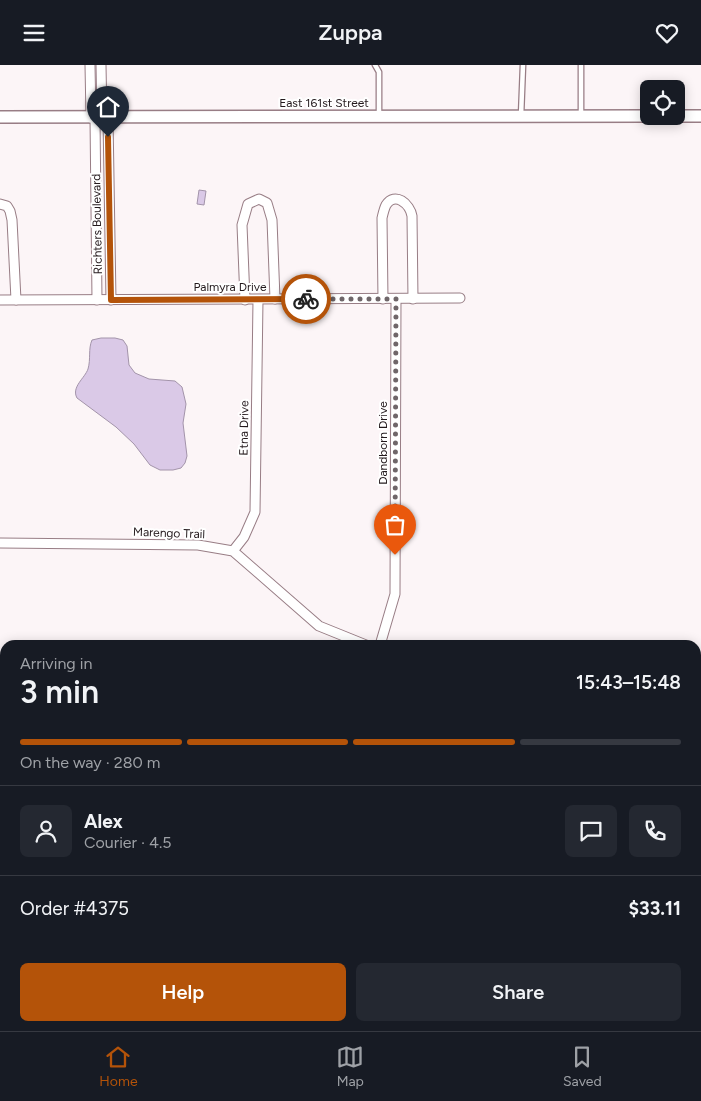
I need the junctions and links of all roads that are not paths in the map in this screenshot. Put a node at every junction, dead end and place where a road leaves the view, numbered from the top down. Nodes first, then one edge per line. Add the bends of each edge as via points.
1 (90, 65) edge
2 (101, 65) edge
3 (375, 65) edge
4 (523, 65) edge
5 (581, 65) edge
6 (521, 116) junction
7 (581, 116) junction
8 (640, 116) edge
9 (685, 116) edge
10 (701, 116) edge
11 (0, 117) edge
12 (379, 117) junction
13 (99, 118) junction
14 (0, 204) edge
15 (245, 299) junction
16 (275, 299) junction
17 (383, 299) junction
18 (396, 299) junction
19 (412, 299) junction
20 (460, 299) dead end
21 (0, 300) edge
22 (16, 300) junction
23 (97, 300) junction
24 (111, 300) junction
25 (258, 300) junction
26 (0, 543) edge
27 (233, 551) junction
28 (354, 640) edge
29 (381, 640) edge

1 - 13 street
2 - 13 street
3 - 12 lane via 379,72
4 - 6 lane
5 - 7 lane
6 - 7 street, East 161st Street
6 - 12 street, East 161st Street
7 - 8 street, East 161st Street
9 - 10 street
11 - 13 street, East 161st Street
12 - 13 street, East 161st Street
13 - 23 street, Richters Boulevard
13 - 24 street, Richters Boulevard
14 - 22 street via 10,211
15 - 16 street via 242,225 248,204 259,199 267,203 272,220
15 - 24 street, Palmyra Drive
15 - 25 street, Palmyra Drive
16 - 17 street, Palmyra Drive
16 - 25 street, Palmyra Drive
17 - 18 street, Palmyra Drive
17 - 19 street via 382,217 385,206 398,199 405,202 412,216
18 - 19 street, Palmyra Drive
18 - 29 street, Dandborn Drive via 394,594
19 - 20 street, Palmyra Drive
21 - 22 street, Palmyra Drive
22 - 23 street, Palmyra Drive
23 - 24 street, Palmyra Drive
25 - 27 street, Etna Drive via 255,512 244,537
26 - 27 street, Marengo Trail via 198,545
27 - 28 street via 319,626

